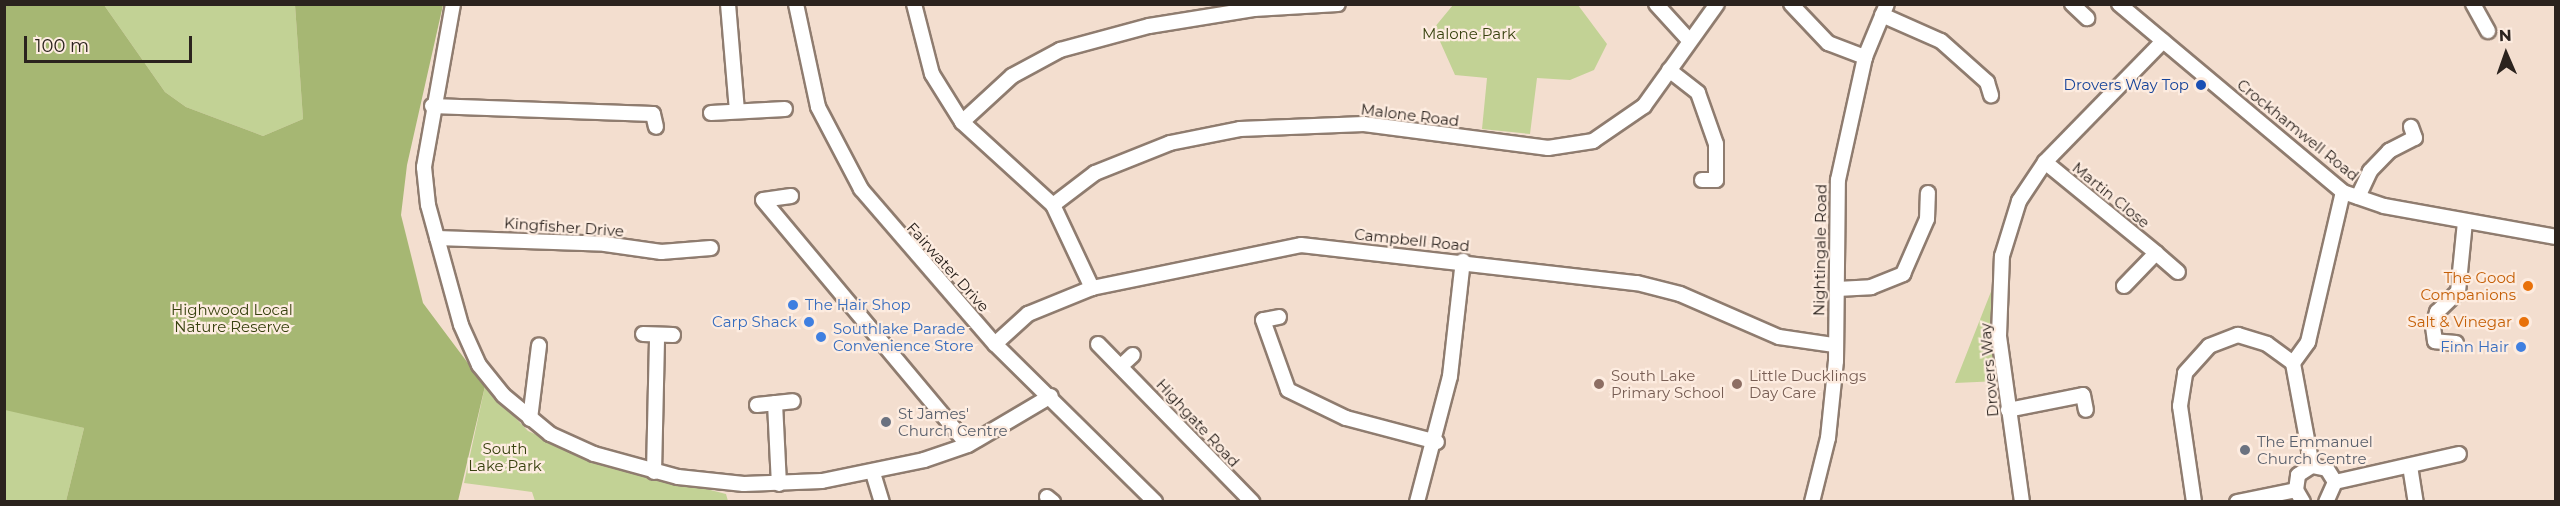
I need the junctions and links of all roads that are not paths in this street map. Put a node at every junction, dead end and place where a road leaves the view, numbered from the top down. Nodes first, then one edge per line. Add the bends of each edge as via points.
1 (453, 4) edge
2 (728, 4) edge
3 (796, 4) edge
4 (914, 4) edge
5 (1338, 4) edge
6 (1656, 4) edge
7 (1717, 4) edge
8 (1791, 4) edge
9 (2072, 4) edge
10 (2459, 4) edge
11 (2464, 4) edge
12 (2473, 4) edge
13 (2128, 8) edge
14 (1885, 10) edge
15 (2087, 18) dead end
16 (2488, 31) dead end
17 (1688, 39) junction
18 (2163, 41) junction
19 (1865, 57) junction
20 (1669, 70) junction
21 (1992, 85) dead end
22 (652, 100) dead end
23 (432, 106) junction
24 (785, 109) dead end
25 (737, 111) junction
26 (711, 113) dead end
27 (962, 122) junction
28 (2415, 138) dead end
29 (2044, 162) junction
30 (1716, 180) dead end
31 (2343, 192) junction
32 (791, 196) dead end
33 (2358, 197) junction
34 (1924, 200) dead end
35 (1053, 205) junction
36 (2465, 222) junction
37 (2556, 237) edge
38 (437, 238) junction
39 (711, 248) dead end
40 (2156, 253) junction
41 (1464, 261) junction
42 (2178, 272) dead end
43 (2124, 286) dead end
44 (1092, 288) junction
45 (1837, 289) junction
46 (1279, 316) dead end
47 (643, 334) dead end
48 (657, 335) junction
49 (673, 335) dead end
50 (2456, 343) dead end
51 (995, 344) junction
52 (1098, 344) dead end
53 (1834, 345) junction
54 (539, 346) dead end
55 (1134, 355) dead end
56 (2293, 363) junction
57 (1121, 366) junction
58 (1051, 396) junction
59 (792, 401) dead end
60 (775, 403) junction
61 (757, 405) dead end
62 (2008, 410) junction
63 (2086, 410) dead end
64 (530, 419) junction
65 (1437, 442) junction
66 (968, 445) junction
67 (2459, 454) dead end
68 (2312, 466) junction
69 (2410, 466) junction
70 (654, 472) junction
71 (873, 473) junction
72 (2336, 482) junction
73 (779, 484) junction
74 (2300, 496) edge
75 (882, 501) edge
76 (1155, 501) edge
77 (1252, 501) edge
78 (1418, 501) edge
79 (1812, 501) edge
80 (2022, 501) edge
81 (2194, 501) edge
82 (2237, 501) edge
83 (2326, 501) edge
84 (2416, 501) edge

1 - 23 street
2 - 25 street
3 - 51 street, Fairwater Drive via 806,69 835,146 903,242
4 - 27 street via 932,74
5 - 27 street via 1254,9 1149,26 1060,50 1012,76
6 - 17 street
7 - 17 street, Malone Road
8 - 19 street via 1828,43
9 - 15 street
10 - 11 street
12 - 16 street
13 - 18 street, Crockhamwell Road
14 - 19 street, Nightingale Road
14 - 21 street via 1941,41
17 - 20 street, Malone Road
18 - 29 street, Drovers Way
18 - 31 street, Crockhamwell Road
19 - 45 street, Nightingale Road via 1838,180
20 - 30 street via 1698,93 1716,144
20 - 35 street, Malone Road via 1644,106 1593,141 1548,148 1364,124 1240,129 1149,151 1095,173
22 - 23 street via 655,121
23 - 38 street via 424,167
24 - 25 street
25 - 26 street
27 - 35 street
28 - 33 street via 2389,151 2370,171
29 - 40 street, Martin Close
29 - 62 street, Drovers Way via 2019,201 2002,256 1999,336
31 - 33 street, Crockhamwell Road
31 - 56 street via 2308,342
32 - 66 street via 763,200
33 - 36 street, Crockhamwell Road
34 - 45 street via 1927,219 1903,274 1870,287
35 - 44 street
36 - 37 street, Crockhamwell Road
36 - 50 street via 2460,298 2437,312 2433,326 2435,341
38 - 39 street, Kingfisher Drive
38 - 64 street via 461,325 479,365
40 - 42 street, Martin Close
40 - 43 street
41 - 44 street, Campbell Road via 1301,245
41 - 53 street, Campbell Road via 1637,283 1680,294 1779,337
41 - 65 street
44 - 51 street, Campbell Road via 1029,314
45 - 53 street, Nightingale Road
46 - 65 street via 1256,321 1288,390 1346,418
47 - 48 street
48 - 49 street
48 - 70 street
51 - 58 street, Fairwater Drive
52 - 57 street, Highgate Road
53 - 79 street, Nightingale Road via 1828,438
54 - 64 street via 531,361
55 - 57 street
56 - 68 street
56 - 81 street via 2267,344 2238,335 2209,346 2185,373 2180,406
57 - 77 street, Highgate Road
58 - 66 street
58 - 76 street, Fairwater Drive
59 - 60 street
60 - 61 street
60 - 73 street
62 - 63 street via 2083,395
62 - 80 street, Drovers Way
64 - 70 street via 594,454
65 - 78 street
66 - 71 street
67 - 69 street
68 - 72 street via 2327,469
68 - 74 street via 2298,476
69 - 72 street
69 - 84 street
70 - 73 street
71 - 73 street
71 - 75 street
72 - 83 street
74 - 82 street

